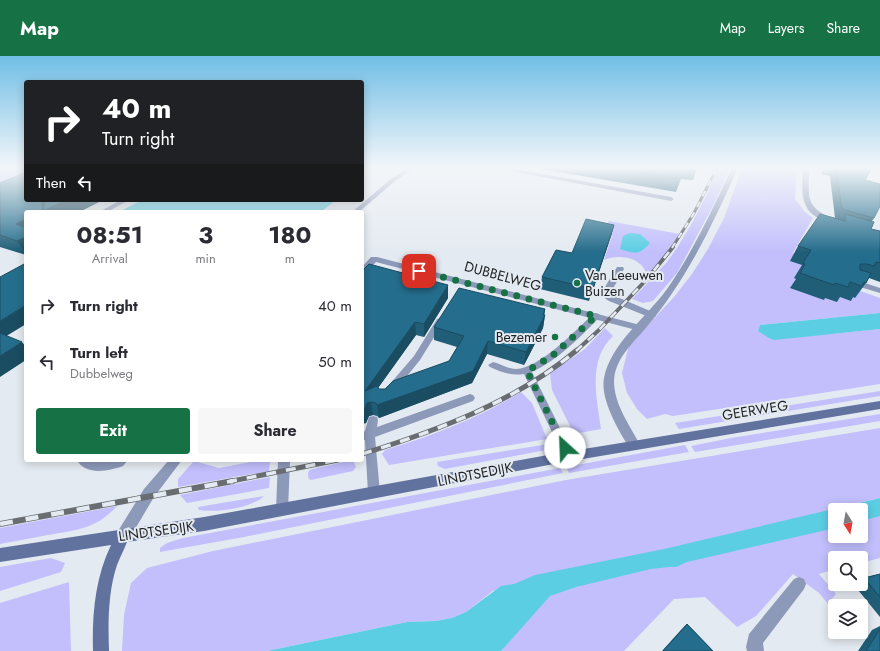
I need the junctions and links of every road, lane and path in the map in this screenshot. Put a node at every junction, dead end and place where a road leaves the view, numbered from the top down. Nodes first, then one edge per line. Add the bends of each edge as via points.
1 (374, 196) edge
2 (652, 196) edge
3 (722, 196) edge
4 (806, 196) edge
5 (670, 199) dead end
6 (122, 202) edge
7 (106, 210) edge
8 (357, 210) edge
9 (838, 224) edge
10 (620, 269) dead end
11 (364, 270) edge
12 (853, 282) edge
13 (880, 291) edge
14 (444, 314) edge
15 (652, 315) junction
16 (596, 316) junction
17 (640, 328) junction
18 (493, 365) dead end
19 (527, 371) junction
20 (384, 398) edge
21 (470, 398) dead end
22 (880, 406) edge
23 (373, 420) dead end
24 (366, 436) edge
25 (634, 445) junction
26 (569, 456) junction
27 (87, 462) edge
28 (119, 462) edge
29 (174, 462) edge
30 (284, 462) edge
31 (374, 493) junction
32 (282, 510) junction
33 (123, 536) junction
34 (0, 555) edge
35 (799, 584) dead end
36 (101, 651) edge
37 (756, 651) edge

1 - 8 lane
2 - 5 lane
3 - 15 street via 700,244 678,282
4 - 9 street via 809,208 824,219
6 - 7 lane
10 - 15 lane via 606,295
11 - 16 street, DUBBELWEG via 374,259 462,285
12 - 13 lane
14 - 20 lane via 417,358
15 - 17 street
16 - 17 street, DUBBELWEG
16 - 19 lane via 552,356
17 - 25 street via 624,344 609,380 613,403
18 - 19 lane via 516,372
19 - 26 lane
21 - 24 lane
22 - 25 main road, GEERWEG
23 - 24 lane
24 - 31 lane
25 - 26 main road, LINDTSEDIJK
26 - 31 main road, LINDTSEDIJK
27 - 28 lane via 96,467
29 - 33 street via 149,493
30 - 32 lane
31 - 32 main road, LINDTSEDIJK
32 - 33 main road, LINDTSEDIJK
33 - 34 main road, LINDTSEDIJK
33 - 36 main road via 110,566 103,597
35 - 37 street via 755,640

